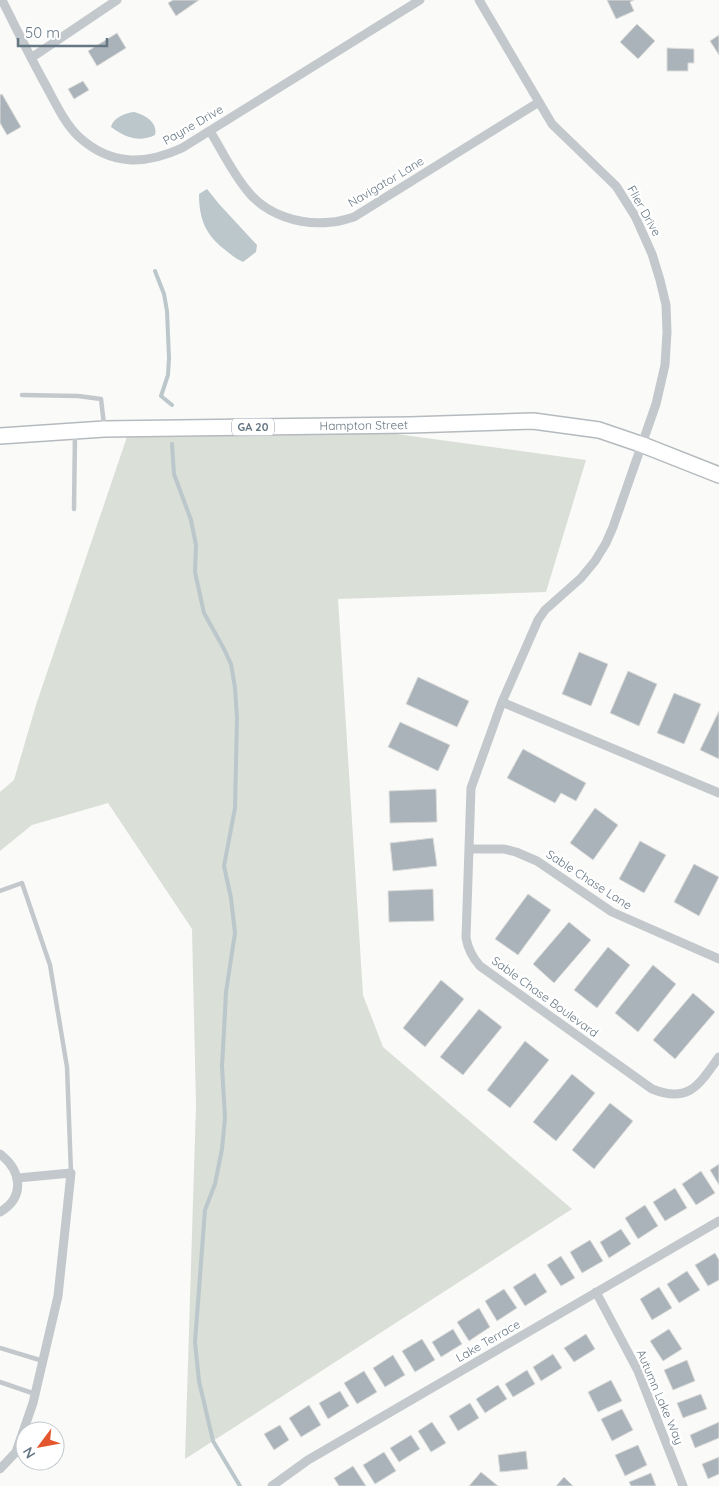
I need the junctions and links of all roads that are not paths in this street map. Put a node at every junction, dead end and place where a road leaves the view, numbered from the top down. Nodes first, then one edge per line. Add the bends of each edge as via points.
1 (2, 0) edge
2 (117, 0) edge
3 (420, 0) edge
4 (479, 0) edge
5 (30, 58) junction
6 (539, 102) junction
7 (210, 130) junction
8 (22, 395) dead end
9 (104, 430) junction
10 (75, 431) junction
11 (0, 436) edge
12 (643, 445) junction
13 (719, 475) edge
14 (74, 509) dead end
15 (502, 702) junction
16 (719, 793) edge
17 (470, 849) junction
18 (0, 891) edge
19 (719, 959) edge
20 (719, 1057) edge
21 (0, 1154) edge
22 (71, 1173) junction
23 (18, 1178) junction
24 (0, 1212) edge
25 (719, 1221) edge
26 (596, 1292) junction
27 (0, 1348) edge
28 (43, 1362) junction
29 (0, 1382) edge
30 (35, 1394) junction
31 (0, 1469) edge
32 (272, 1486) edge
33 (683, 1486) edge

1 - 5 street, Payne Drive
2 - 5 street
3 - 7 street, Payne Drive
4 - 6 street, Flier Drive
5 - 7 street, Payne Drive via 58,109 75,132 95,148 112,156 132,160 166,155
6 - 7 street, Navigator Lane via 354,217 332,222 294,220 260,204 246,190
6 - 12 street, Flier Drive via 552,124 616,186 635,216 660,280 666,305 666,365
8 - 9 lane via 102,399
9 - 10 main road, Hampton Street / GA 20
9 - 12 main road, Hampton Street / GA 20 via 533,421 599,430
10 - 11 main road, Hampton Street / GA 20
10 - 14 lane
12 - 13 main road, Hampton Street / GA 20
12 - 15 street, Sable Chase Boulevard via 606,543 581,578 538,620
15 - 16 street
15 - 17 street, Sable Chase Boulevard via 471,788
17 - 19 street, Sable Chase Lane via 504,849 537,861 612,912
17 - 20 street, Sable Chase Boulevard via 466,938 470,954 480,966 652,1089 672,1094 692,1090
18 - 22 lane via 22,883 50,965 67,1068
21 - 23 street via 9,1160
22 - 23 street
22 - 28 street via 58,1296
23 - 24 street via 13,1201
25 - 26 street, Lake Terrace
26 - 32 street, Lake Terrace via 308,1460
26 - 33 street, Autumn Lake Way via 638,1371
27 - 28 lane
28 - 30 street
29 - 30 lane
30 - 31 street via 16,1452

